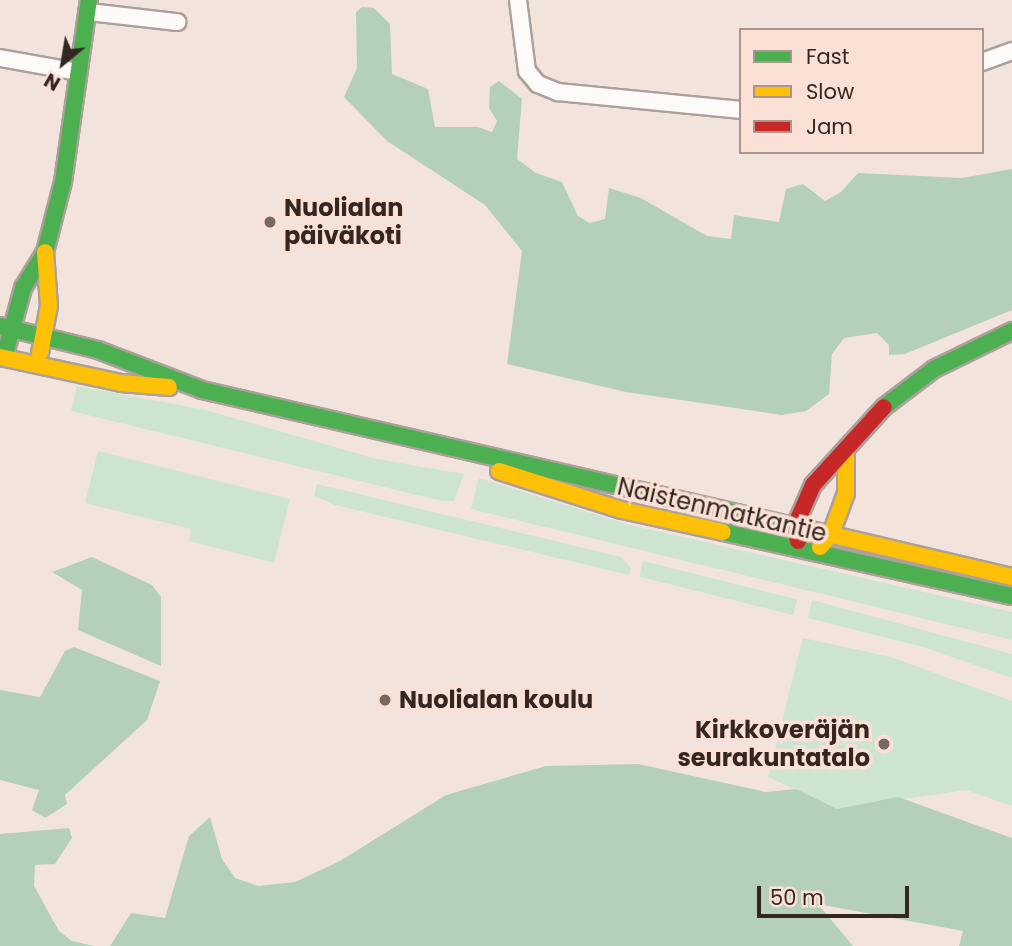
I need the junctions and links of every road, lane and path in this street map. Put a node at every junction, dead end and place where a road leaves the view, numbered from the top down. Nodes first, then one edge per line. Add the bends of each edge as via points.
1 (518, 0) edge
2 (89, 6) edge
3 (177, 22) dead end
4 (1012, 51) edge
5 (0, 58) edge
6 (984, 61) edge
7 (78, 72) junction
8 (739, 110) edge
9 (45, 253) junction
10 (5, 328) edge
11 (1012, 331) edge
12 (43, 337) junction
13 (2, 358) edge
14 (37, 365) junction
15 (202, 390) junction
16 (429, 446) junction
17 (846, 450) junction
18 (795, 526) junction
19 (831, 534) junction
20 (807, 553) junction
21 (1012, 577) edge
22 (1012, 596) edge

1 - 8 street via 527,71 538,84 558,92
2 - 3 street
2 - 7 main road
4 - 6 street
5 - 7 street
7 - 9 main road via 67,159
9 - 10 main road
9 - 12 main road via 49,285
10 - 12 main road, Naistenmatkantie
10 - 13 main road
11 - 17 main road via 909,385
12 - 14 main road
12 - 15 main road, Naistenmatkantie via 98,351
13 - 14 main road, Naistenmatkantie
14 - 15 main road, Naistenmatkantie via 121,383
15 - 16 main road, Naistenmatkantie
16 - 18 main road, Naistenmatkantie via 532,464
16 - 20 main road, Naistenmatkantie via 574,498
17 - 18 main road via 813,485
17 - 19 main road via 846,493
18 - 19 main road, Naistenmatkantie
18 - 20 main road
19 - 20 main road
19 - 21 main road, Naistenmatkantie
20 - 22 main road, Naistenmatkantie

